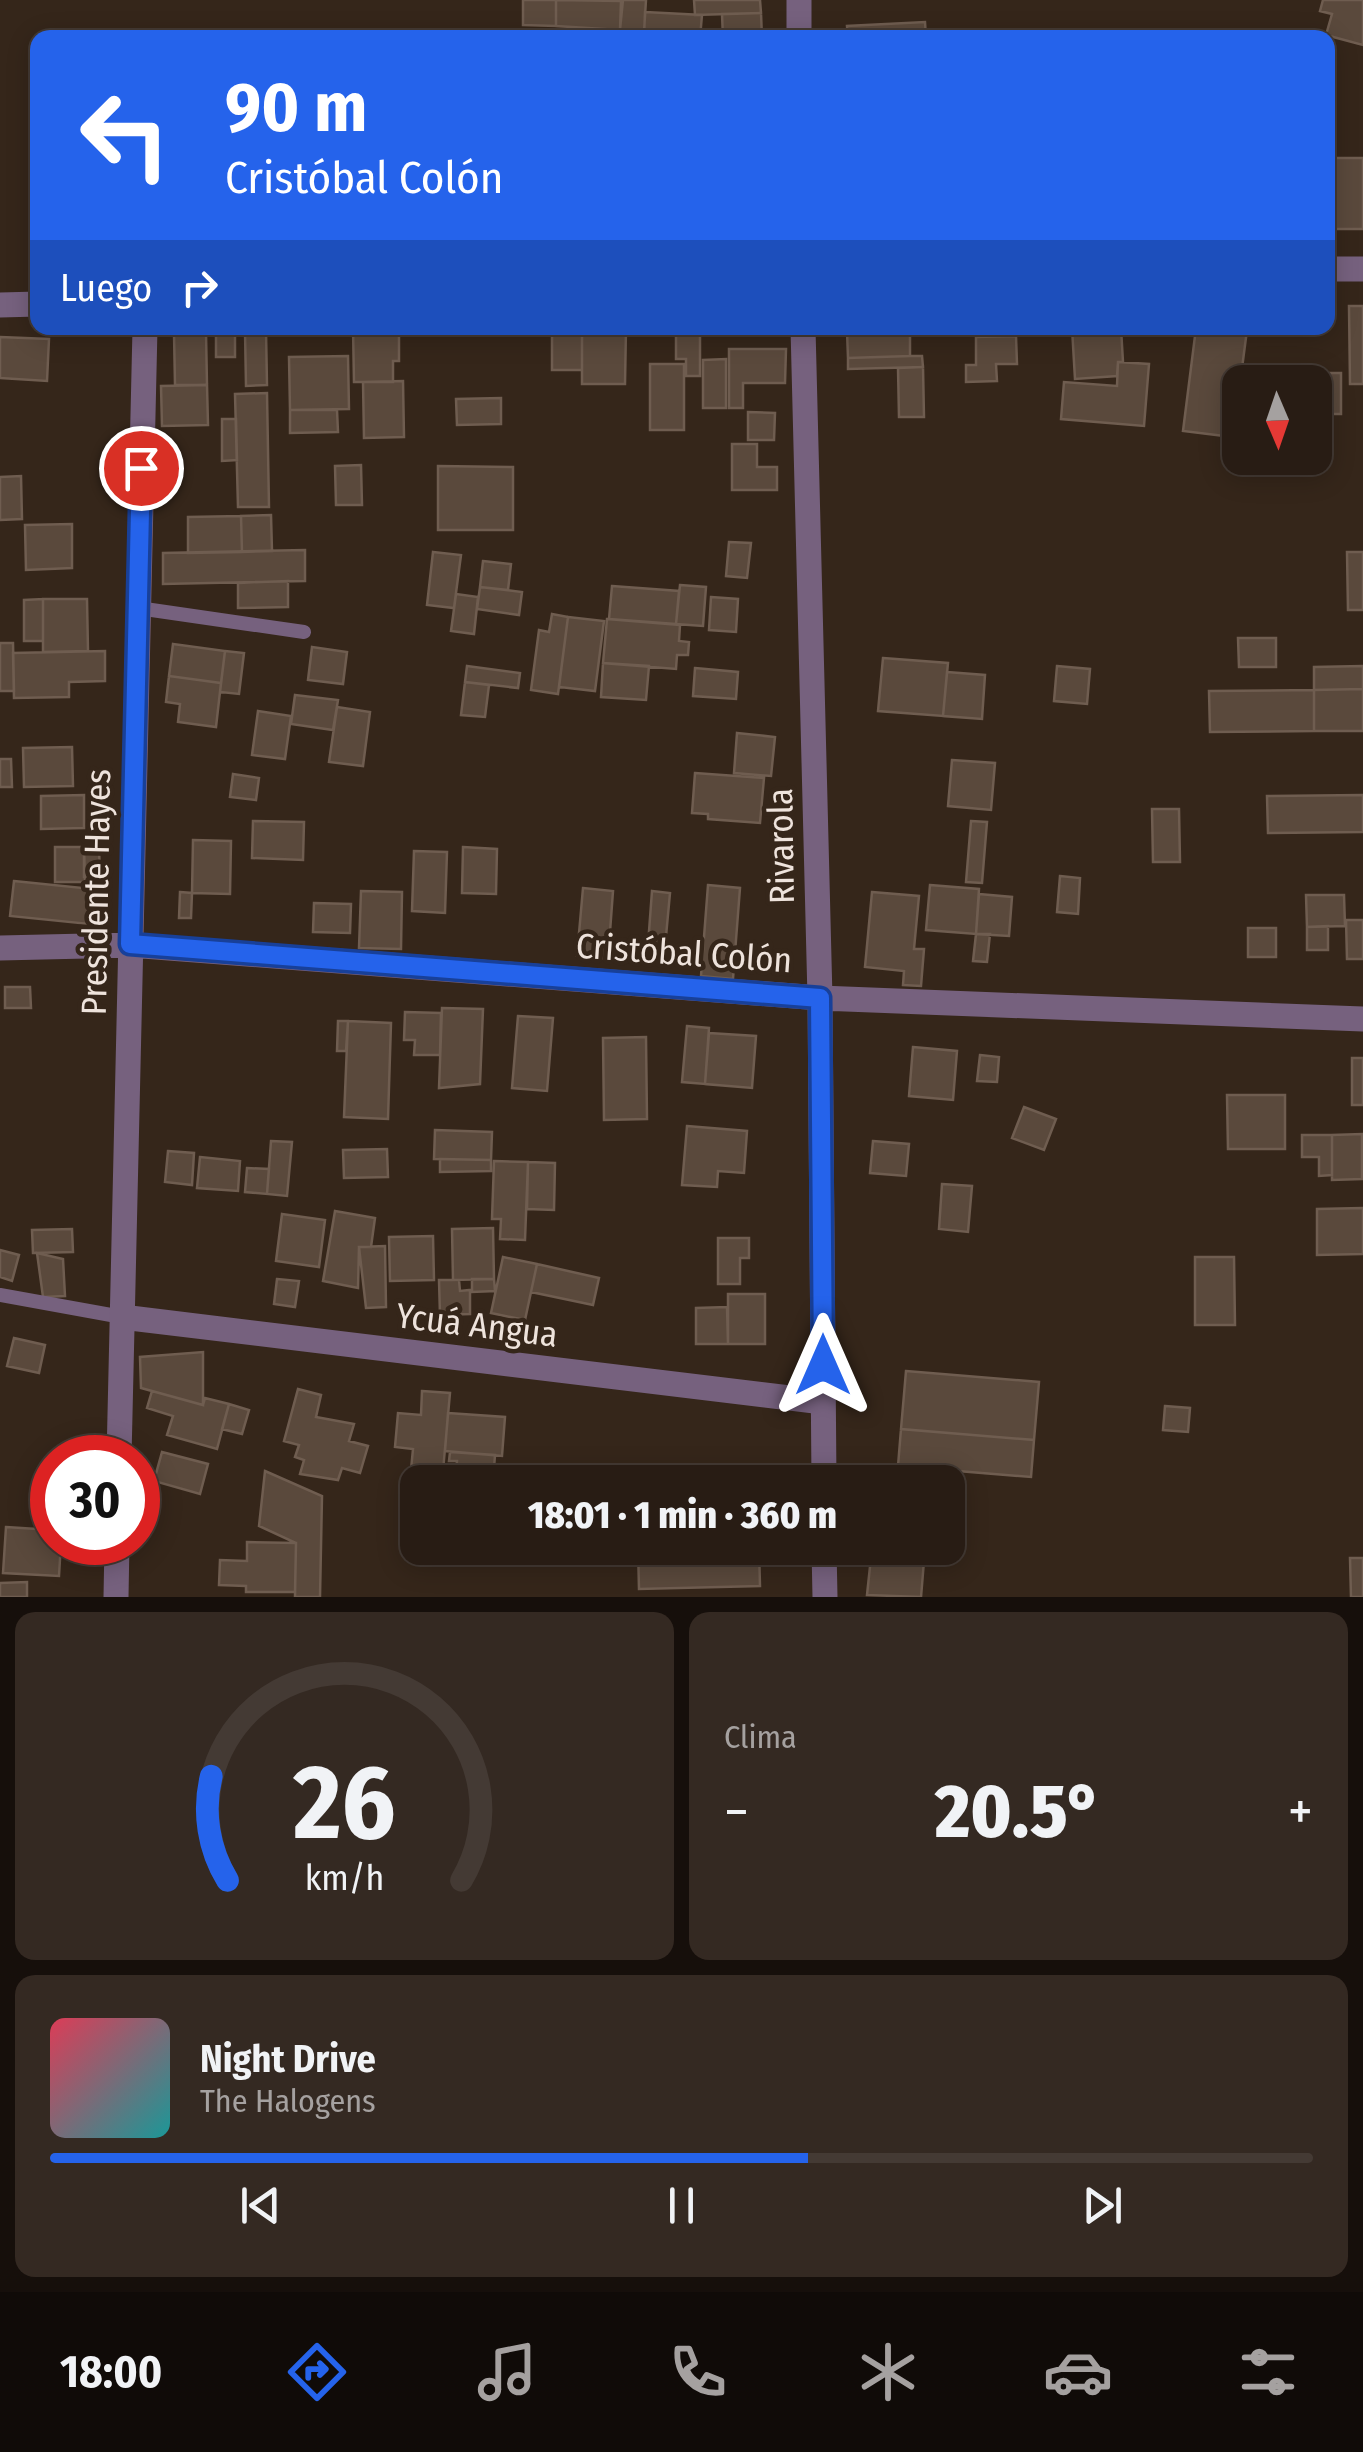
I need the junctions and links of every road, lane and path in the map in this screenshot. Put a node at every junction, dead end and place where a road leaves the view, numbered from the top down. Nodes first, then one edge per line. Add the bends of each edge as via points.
1 (799, 0) edge
2 (799, 30) edge
3 (1363, 269) edge
4 (1335, 270) edge
5 (30, 304) edge
6 (0, 305) edge
7 (144, 335) edge
8 (803, 335) edge
9 (138, 608) junction
10 (304, 632) dead end
11 (130, 944) junction
12 (0, 948) edge
13 (820, 998) junction
14 (1363, 1018) edge
15 (0, 1295) edge
16 (122, 1317) junction
17 (823, 1402) junction
18 (119, 1435) edge
19 (824, 1465) edge
20 (117, 1565) edge
21 (824, 1565) edge
22 (116, 1597) edge
23 (825, 1597) edge

1 - 2 street
3 - 4 street
5 - 6 street
7 - 9 street, Presidente Hayes
8 - 13 street, Rivarola
9 - 10 lane
9 - 11 street, Presidente Hayes
11 - 12 street, Cristóbal Colón
11 - 13 street, Cristóbal Colón
11 - 16 street, Presidente Hayes
13 - 14 street, Cristóbal Colón
13 - 17 street, Rivarola
15 - 16 lane
16 - 17 street, Ycuá Angua
16 - 18 street, Presidente Hayes
17 - 19 street, Rivarola
20 - 22 street
21 - 23 street

